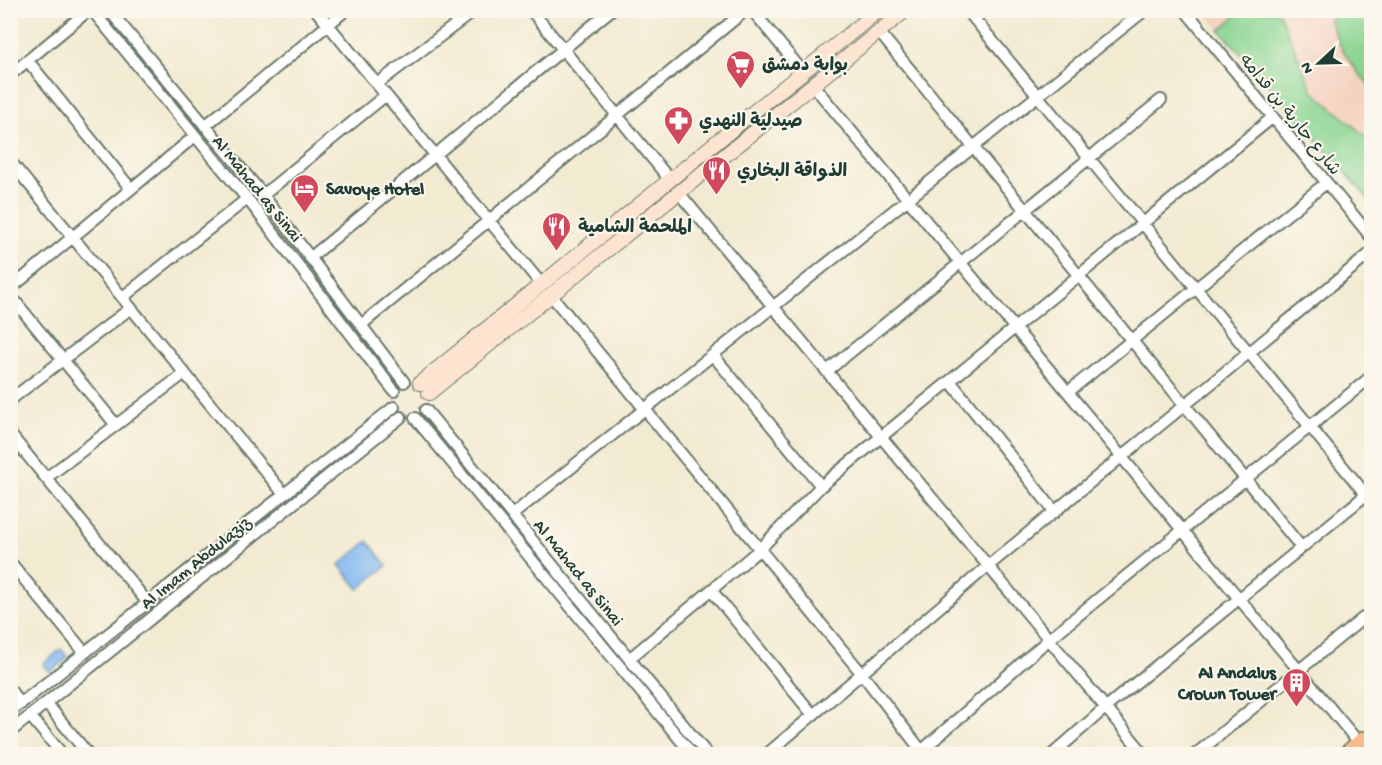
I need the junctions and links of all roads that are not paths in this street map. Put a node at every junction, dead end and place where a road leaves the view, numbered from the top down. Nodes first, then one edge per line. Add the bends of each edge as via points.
1 (90, 10) edge
2 (109, 10) edge
3 (316, 10) edge
4 (346, 10) edge
5 (475, 10) edge
6 (531, 10) edge
7 (611, 10) edge
8 (746, 10) edge
9 (752, 10) edge
10 (879, 10) edge
11 (906, 10) edge
12 (967, 10) edge
13 (1145, 10) edge
14 (1185, 10) edge
15 (328, 25) junction
16 (879, 32) junction
17 (137, 44) junction
18 (563, 50) junction
19 (127, 53) junction
20 (28, 61) junction
21 (803, 72) junction
22 (10, 75) edge
23 (377, 84) junction
24 (813, 85) junction
25 (386, 95) junction
26 (1037, 96) junction
27 (1161, 100) dead end
28 (617, 116) junction
29 (1273, 117) junction
30 (205, 126) junction
31 (195, 136) junction
32 (974, 147) junction
33 (435, 155) junction
34 (1089, 159) junction
35 (10, 161) edge
36 (14, 173) edge
37 (670, 180) junction
38 (1326, 183) junction
39 (131, 189) junction
40 (679, 193) junction
41 (262, 195) junction
42 (248, 199) junction
43 (908, 200) junction
44 (1025, 210) junction
45 (489, 220) junction
46 (1142, 224) junction
47 (73, 237) junction
48 (1371, 238) edge
49 (1371, 252) edge
50 (310, 258) junction
51 (961, 262) junction
52 (1079, 276) junction
53 (10, 289) edge
54 (1196, 289) junction
55 (546, 290) junction
56 (10, 295) edge
57 (123, 297) junction
58 (774, 307) junction
59 (131, 308) junction
60 (361, 325) junction
61 (1015, 328) junction
62 (1132, 340) junction
63 (1249, 353) junction
64 (713, 356) junction
65 (62, 359) junction
66 (827, 371) junction
67 (185, 373) junction
68 (1371, 376) edge
69 (950, 381) junction
70 (404, 382) junction
71 (425, 388) junction
72 (394, 391) junction
73 (1068, 392) junction
74 (10, 400) edge
75 (1185, 405) junction
76 (394, 407) junction
77 (426, 410) junction
78 (645, 410) junction
79 (401, 417) junction
80 (415, 418) junction
81 (116, 425) junction
82 (1309, 427) junction
83 (10, 434) edge
84 (881, 437) junction
85 (1122, 457) junction
86 (46, 478) junction
87 (1245, 479) junction
88 (821, 486) junction
89 (285, 494) junction
90 (1369, 496) edge
91 (1055, 512) junction
92 (512, 515) junction
93 (1183, 530) junction
94 (1301, 548) junction
95 (760, 549) junction
96 (10, 562) edge
97 (988, 566) junction
98 (711, 590) junction
99 (1239, 598) junction
100 (148, 603) junction
101 (1371, 610) edge
102 (1049, 639) junction
103 (85, 653) junction
104 (629, 659) junction
105 (1299, 670) junction
106 (863, 675) junction
107 (10, 690) edge
108 (46, 703) junction
109 (21, 704) junction
110 (1105, 708) junction
111 (10, 712) edge
112 (813, 715) junction
113 (30, 716) junction
114 (10, 732) edge
115 (1371, 733) edge
116 (1363, 746) edge
117 (62, 754) edge
118 (88, 754) edge
119 (692, 754) edge
120 (707, 754) edge
121 (767, 754) edge
122 (921, 754) edge
123 (1053, 754) edge
124 (1144, 754) edge
125 (1196, 754) edge
126 (1346, 754) edge

1 - 19 street, Al Mahad as Sinai
1 - 20 street
2 - 17 street, Al Mahad as Sinai
3 - 15 street
4 - 15 street
5 - 23 street
6 - 18 street
7 - 18 street
8 - 28 street
9 - 21 street
10 - 21 street
11 - 16 street
12 - 26 street
13 - 26 street
14 - 29 street, شارع جارية بن قدامه
15 - 23 street
15 - 30 street
16 - 24 street
16 - 32 street
17 - 19 street
17 - 30 street, Al Mahad as Sinai
18 - 28 street
18 - 33 street
19 - 31 street, Al Mahad as Sinai
20 - 22 street
20 - 39 street
21 - 37 street
23 - 25 street
24 - 40 street
24 - 43 street
25 - 33 street
25 - 41 street
26 - 32 street
26 - 34 street
27 - 34 street
28 - 37 street
28 - 45 street
29 - 38 street, شارع جارية بن قدامه
29 - 46 street
30 - 41 street, Al Mahad as Sinai
31 - 39 street
31 - 42 street, Al Mahad as Sinai
32 - 43 street
32 - 44 street
33 - 45 street
33 - 50 street
34 - 44 street
34 - 46 street
35 - 36 street
36 - 47 street
37 - 55 street
38 - 48 street, شارع جارية بن قدامه
38 - 54 street
39 - 47 street
40 - 55 street
40 - 58 street
41 - 50 street, Al Mahad as Sinai
42 - 57 street
42 - 72 street, Al Mahad as Sinai
43 - 51 street
43 - 58 street
44 - 51 street
44 - 52 street
45 - 55 street
45 - 60 street
46 - 52 street
46 - 54 street
47 - 53 street
47 - 57 street
49 - 63 street
50 - 60 street, Al Mahad as Sinai
51 - 61 street
51 - 66 street
52 - 61 street
52 - 62 street
54 - 62 street
54 - 63 street
55 - 71 street
55 - 78 street
56 - 65 street
57 - 59 street
58 - 64 street
58 - 66 street
59 - 65 street
59 - 67 street
60 - 70 street, Al Mahad as Sinai
61 - 69 street
61 - 73 street
62 - 73 street
62 - 75 street
63 - 75 street
63 - 82 street
64 - 78 street
64 - 88 street
65 - 74 street
65 - 81 street
66 - 84 street
67 - 81 street
67 - 89 street
68 - 82 street
69 - 84 street
69 - 91 street
70 - 71 street via 412,378
70 - 72 street via 396,385
71 - 77 street via 431,405
72 - 76 street via 390,402
73 - 85 street
75 - 85 street
75 - 87 street
76 - 79 street
76 - 89 street
77 - 80 street
77 - 92 street, Al Mahad as Sinai
78 - 92 street
78 - 95 street
79 - 80 street
79 - 108 street, Al Imam Abdulaziz
80 - 119 street, Al Mahad as Sinai
81 - 86 street
82 - 87 street
82 - 90 street
83 - 86 street
84 - 88 street
84 - 97 street
85 - 91 street
85 - 93 street
86 - 100 street
87 - 93 street
87 - 94 street
88 - 95 street
89 - 100 street
90 - 94 street
91 - 97 street
92 - 104 street, Al Mahad as Sinai
93 - 99 street
93 - 102 street
94 - 99 street
95 - 98 street
95 - 106 street
96 - 103 street
97 - 102 street
97 - 106 street
98 - 104 street
98 - 112 street
99 - 105 street
99 - 110 street
100 - 103 street
101 - 105 street
102 - 110 street
102 - 122 street
103 - 109 street
104 - 120 street, Al Mahad as Sinai
105 - 116 street
105 - 125 street
106 - 112 street
106 - 122 street
107 - 109 street
108 - 113 street, Al Imam Abdulaziz
108 - 118 street
109 - 111 street
110 - 123 street
110 - 124 street
112 - 121 street
113 - 114 street, Al Imam Abdulaziz
113 - 117 street
115 - 116 main road
116 - 126 main road

